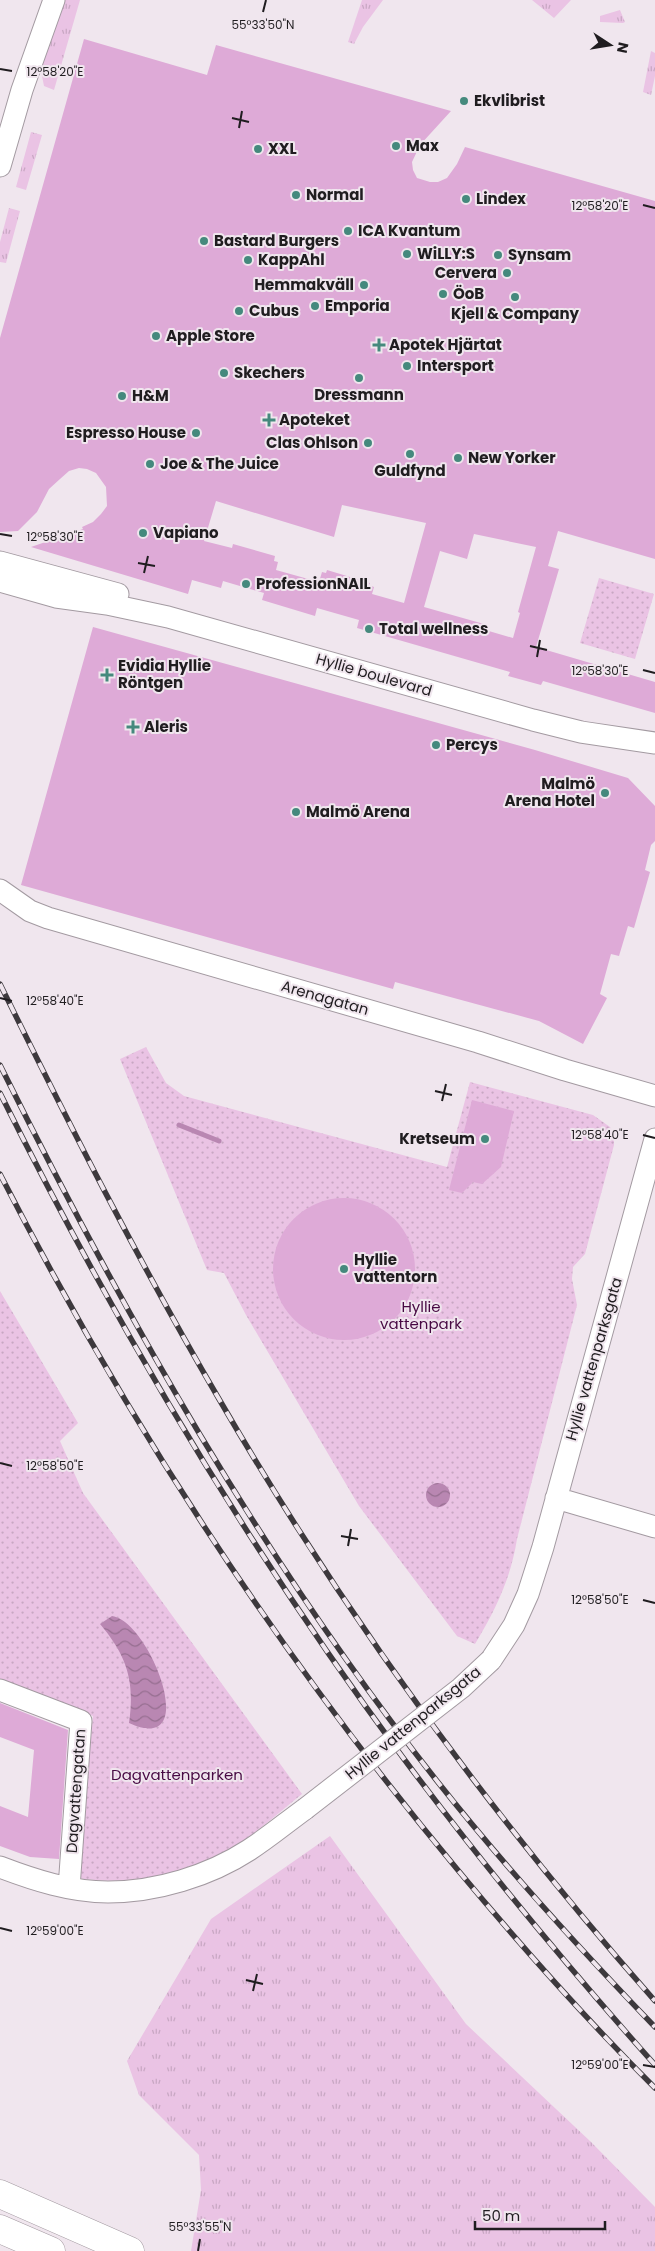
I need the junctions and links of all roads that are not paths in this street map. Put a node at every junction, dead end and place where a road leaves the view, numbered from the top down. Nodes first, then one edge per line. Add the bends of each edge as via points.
1 (44, 0) edge
2 (54, 0) edge
3 (22, 90) junction
4 (0, 166) edge
5 (0, 562) edge
6 (0, 581) edge
7 (168, 617) junction
8 (581, 732) junction
9 (655, 743) edge
10 (655, 758) edge
11 (0, 890) edge
12 (655, 1096) edge
13 (655, 1139) edge
14 (556, 1498) junction
15 (655, 1527) edge
16 (0, 1690) edge
17 (0, 1867) edge
18 (69, 1888) junction
19 (0, 2194) edge
20 (0, 2229) edge
21 (51, 2251) edge
22 (130, 2251) edge

1 - 3 street
2 - 3 street
3 - 4 street
5 - 7 street, Hyllie boulevard via 120,595
6 - 7 street, Hyllie boulevard via 56,598 107,604
7 - 8 street, Hyllie boulevard
8 - 9 street, Hyllie boulevard
8 - 10 street, Hyllie boulevard
11 - 12 street, Arenagatan via 22,907 48,918
13 - 14 street, Hyllie vattenparksgata
14 - 15 street
14 - 18 street, Hyllie vattenparksgata, bridge via 528,1594 514,1625 491,1660 461,1688 249,1850 204,1874 140,1890 108,1892
16 - 18 street, Dagvattengatan via 81,1721
17 - 18 street, Hyllie vattenparksgata
19 - 22 main road
20 - 21 main road

